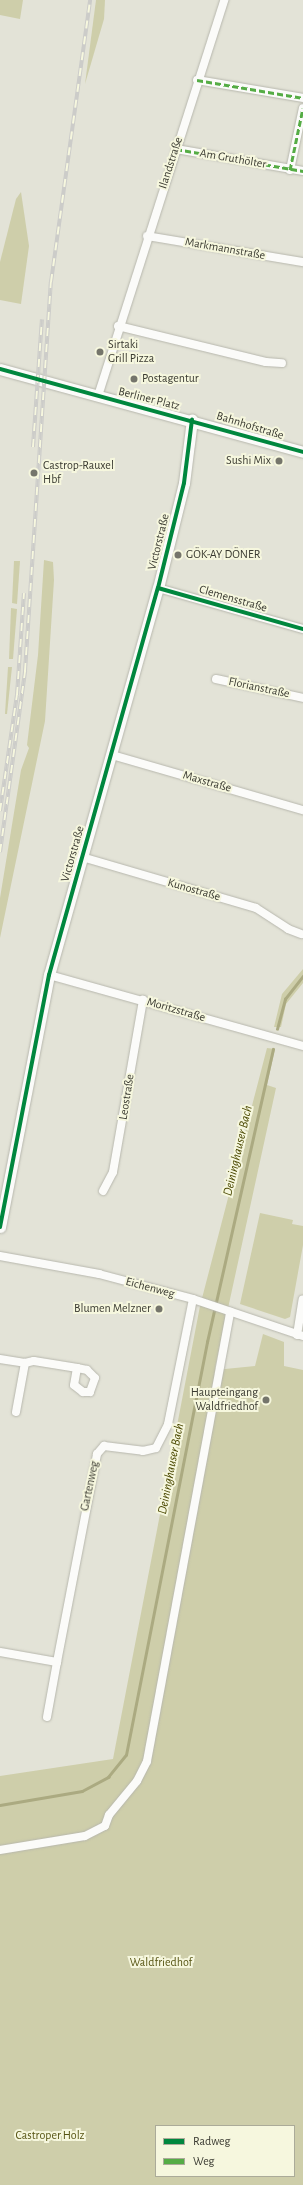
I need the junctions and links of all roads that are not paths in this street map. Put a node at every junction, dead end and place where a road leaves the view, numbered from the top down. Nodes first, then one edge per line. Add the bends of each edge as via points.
1 (224, 0) edge
2 (197, 80) junction
3 (303, 98) edge
4 (303, 108) edge
5 (176, 149) junction
6 (290, 170) junction
7 (303, 171) edge
8 (147, 236) junction
9 (303, 262) edge
10 (118, 326) junction
11 (282, 362) dead end
12 (0, 369) edge
13 (98, 396) junction
14 (192, 420) junction
15 (303, 452) edge
16 (182, 491) joint
17 (158, 588) junction
18 (303, 629) edge
19 (216, 679) dead end
20 (303, 698) edge
21 (112, 755) junction
22 (303, 810) edge
23 (82, 858) junction
24 (301, 934) dead end
25 (49, 975) junction
26 (143, 1000) junction
27 (303, 1046) edge
28 (103, 1191) dead end
29 (0, 1226) edge
30 (0, 1256) edge
31 (194, 1299) junction
32 (303, 1299) edge
33 (230, 1312) junction
34 (300, 1335) edge
35 (0, 1359) edge
36 (25, 1363) junction
37 (77, 1368) dead end
38 (16, 1412) dead end
39 (0, 1652) edge
40 (57, 1662) junction
41 (47, 1717) dead end
42 (0, 1850) edge

1 - 2 street, Ilandstraße
2 - 3 street
2 - 5 street, Ilandstraße
4 - 6 street
5 - 6 street, Am Gruthölter
5 - 8 street, Ilandstraße
6 - 7 street, Am Gruthölter
8 - 9 street, Markmannstraße
8 - 10 street, Ilandstraße
10 - 11 street via 266,362
10 - 13 street, Ilandstraße
12 - 13 street, Berliner Platz
13 - 14 street, Berliner Platz
14 - 15 street, Bahnhofstraße
14 - 16 street, Berliner Platz
16 - 17 street, Victorstraße
17 - 18 street, Clemensstraße
17 - 21 street, Victorstraße
19 - 20 street, Florianstraße
21 - 22 street, Maxstraße
21 - 23 street, Victorstraße
23 - 24 street, Kunostraße via 256,908 288,929
23 - 25 street, Victorstraße
25 - 26 street, Moritzstraße
25 - 29 street, Victorstraße
26 - 27 street, Moritzstraße
26 - 28 street, Leostraße via 113,1172
30 - 31 street, Eichenweg via 99,1274
31 - 33 street, Eichenweg
31 - 40 street, Gartenweg via 168,1424 156,1448 143,1451 104,1446 97,1454
32 - 34 street
33 - 34 street, Eichenweg
33 - 42 street via 147,1761 137,1781 109,1815 105,1826 85,1836
35 - 36 street
36 - 37 street via 34,1361
36 - 38 street
39 - 40 street
40 - 41 street, Gartenweg

